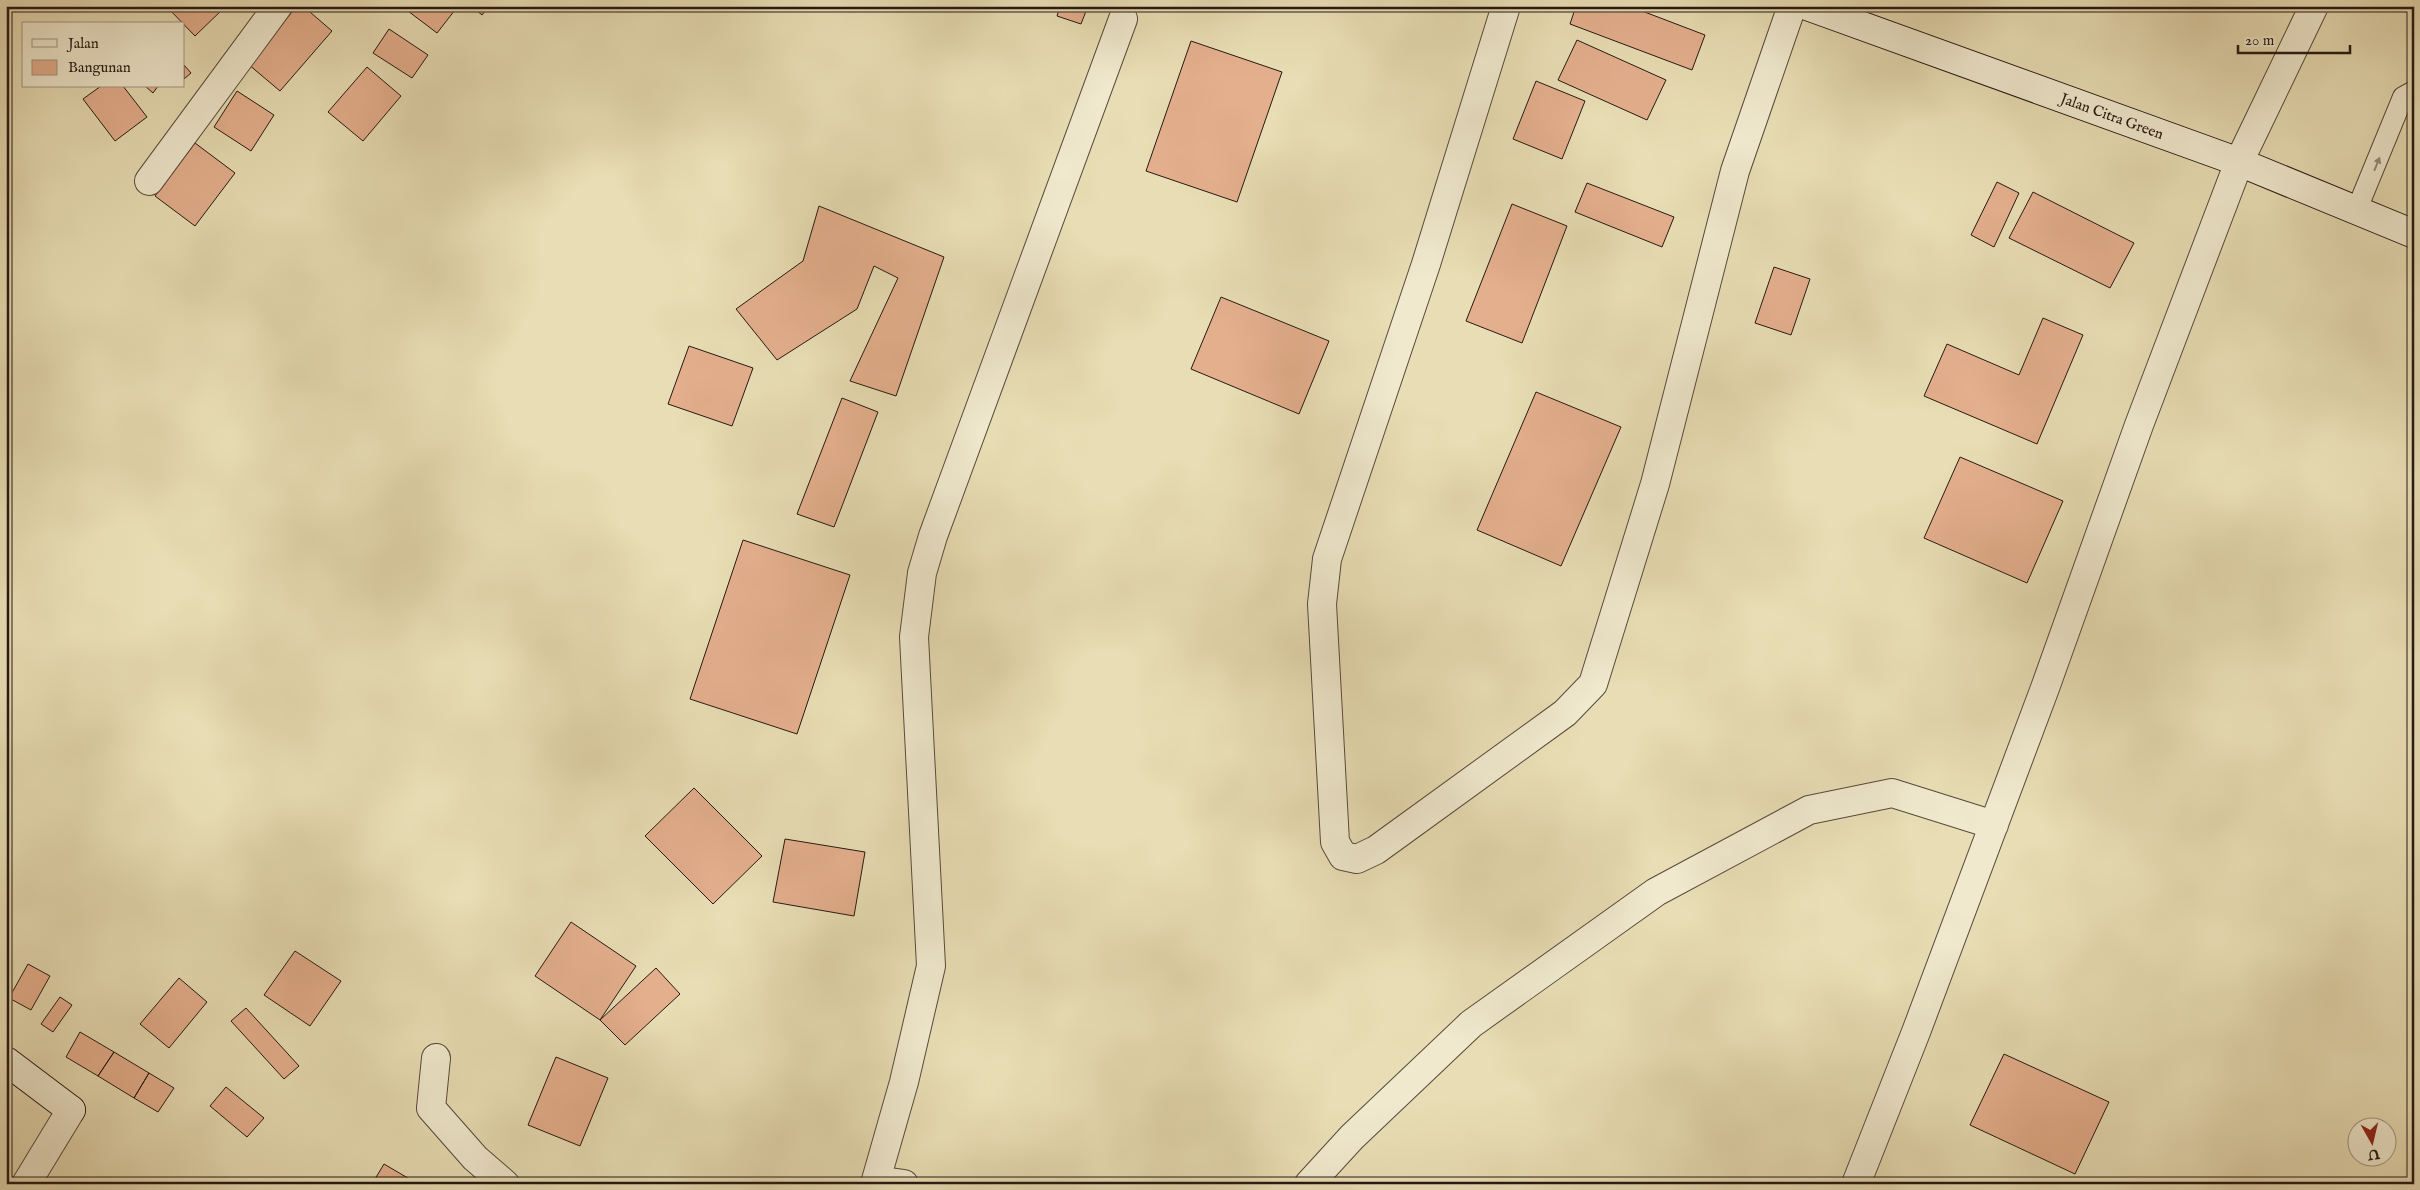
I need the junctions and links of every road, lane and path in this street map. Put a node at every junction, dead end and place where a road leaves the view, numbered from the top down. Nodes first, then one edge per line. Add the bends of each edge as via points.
1 (278, 6) edge
2 (1506, 6) edge
3 (1792, 6) edge
4 (1807, 6) edge
5 (2314, 6) edge
6 (1123, 19) dead end
7 (2414, 91) edge
8 (2239, 162) junction
9 (149, 181) dead end
10 (2357, 209) junction
11 (2414, 234) edge
12 (1994, 825) junction
13 (436, 1058) dead end
14 (6, 1061) edge
15 (875, 1182) edge
16 (26, 1184) edge
17 (505, 1184) edge
18 (904, 1184) edge
19 (1309, 1184) edge
20 (1856, 1184) edge

1 - 9 street
2 - 3 street via 1426,264 1327,559 1322,604 1335,842 1343,856 1357,860 1376,850 1564,713 1593,684 1655,484 1735,171
4 - 8 street, Jalan Citra Green
5 - 8 street
6 - 15 street via 922,573 914,637 931,966 904,1082
10 -> 7 lane via 2403,97
8 - 10 street, Jalan Citra Green
8 - 12 street
10 - 11 street, Jalan Citra Green
12 - 19 street via 1892,793 1809,810 1656,892 1471,1024 1352,1136
12 - 20 street
13 - 17 street via 431,1108 475,1158
14 - 16 street via 71,1110
15 - 18 street

